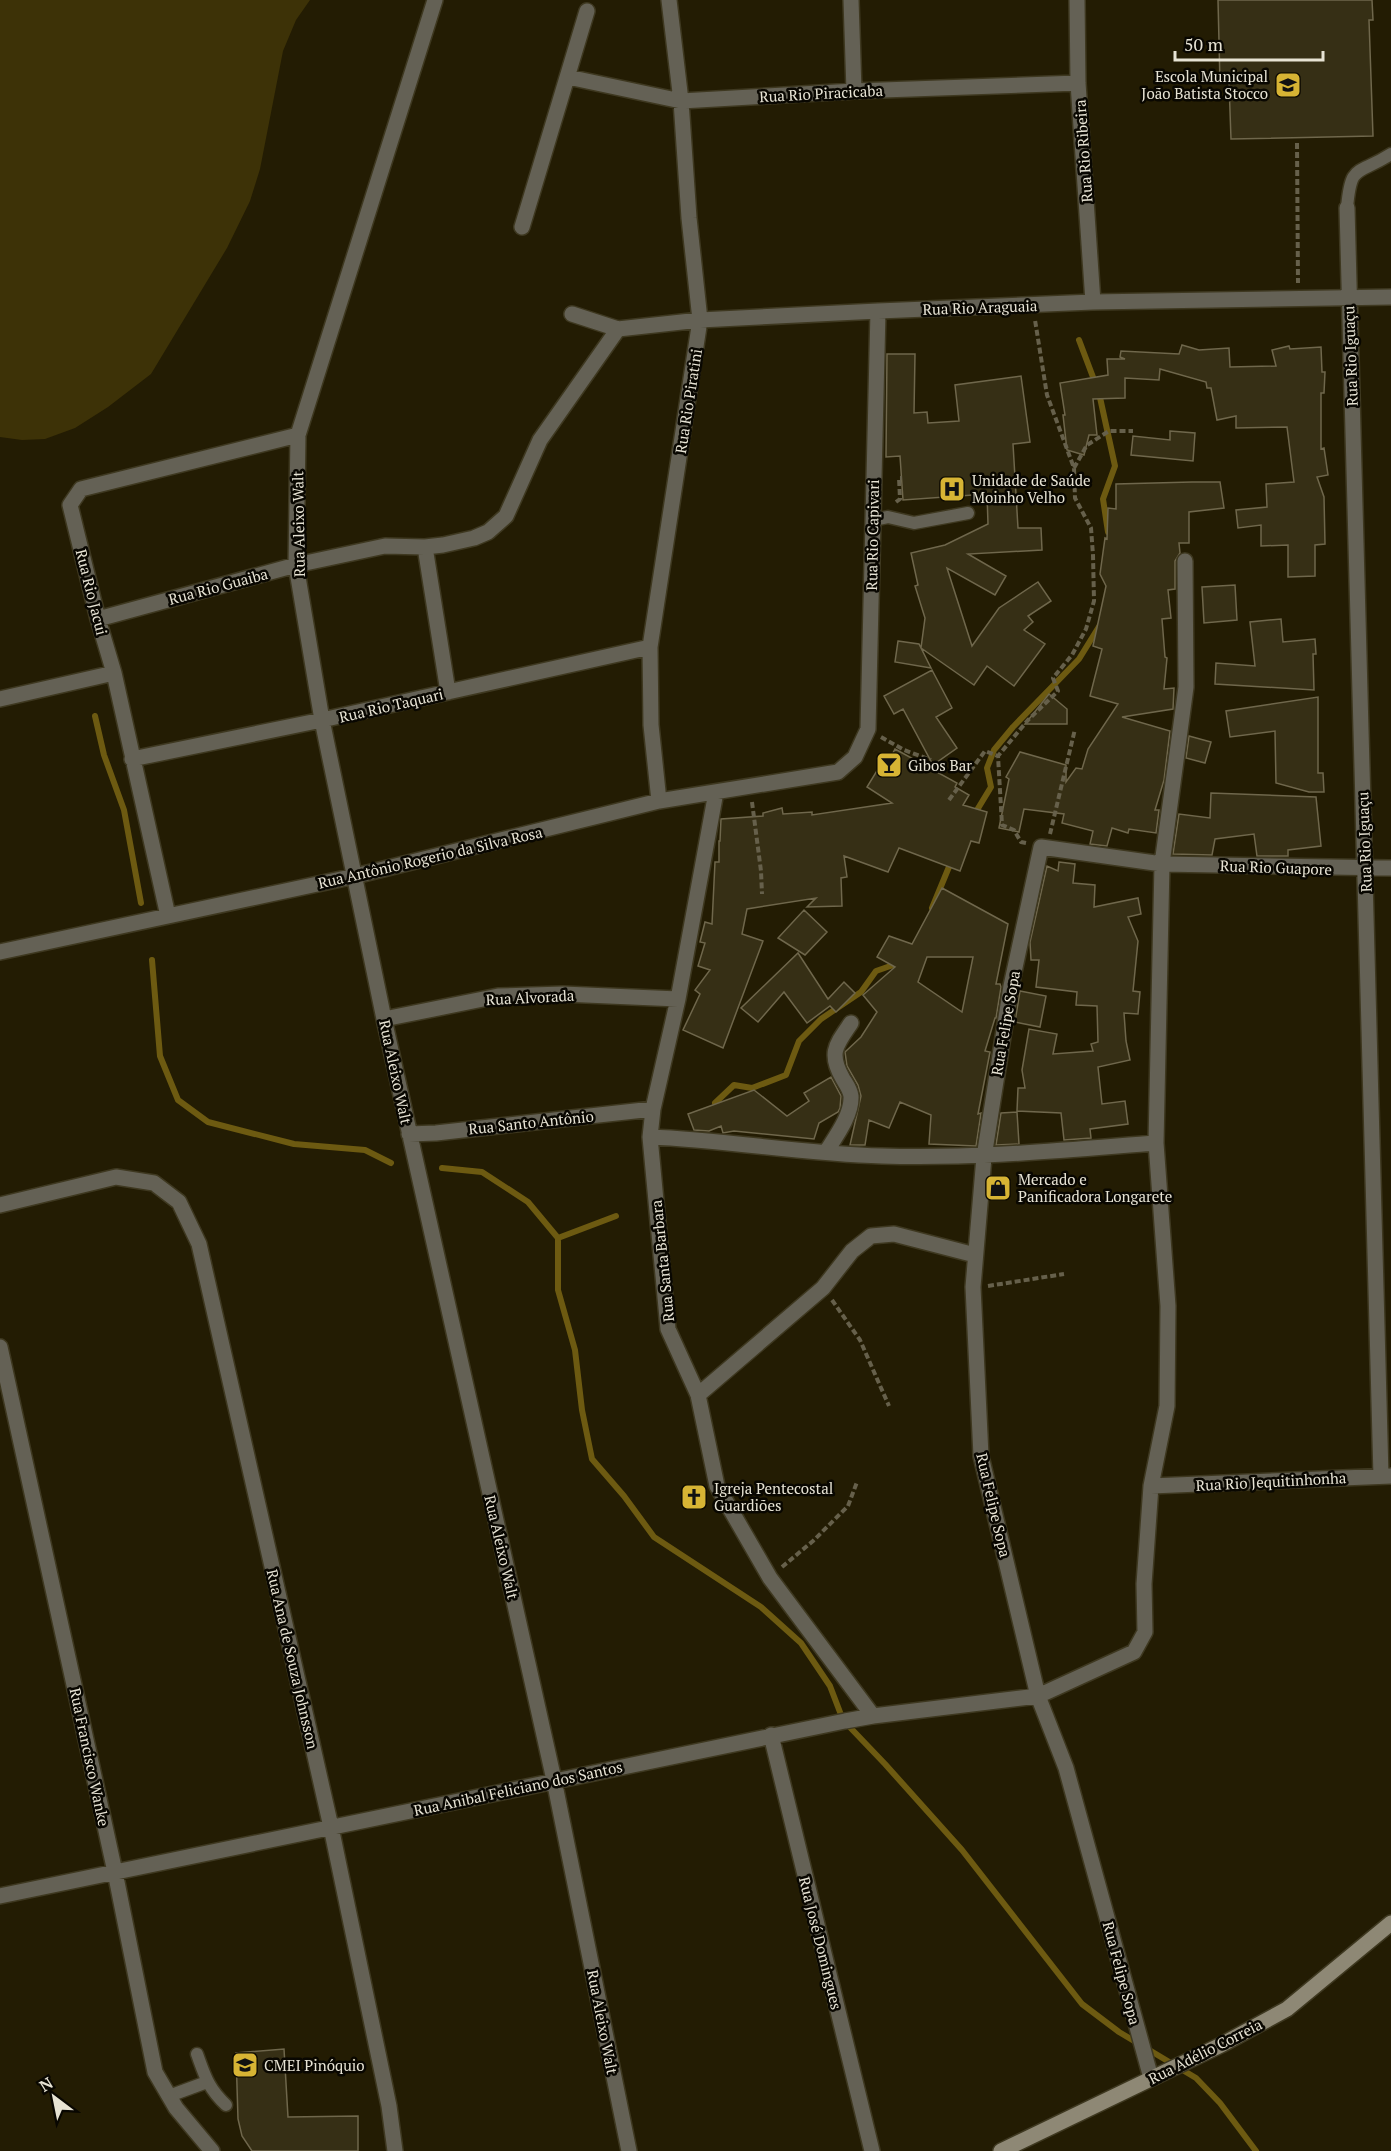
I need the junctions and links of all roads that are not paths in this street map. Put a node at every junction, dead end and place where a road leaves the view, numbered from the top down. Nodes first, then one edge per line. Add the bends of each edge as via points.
1 (435, 0) edge
2 (669, 0) edge
3 (851, 0) edge
4 (1077, 0) edge
5 (587, 11) dead end
6 (568, 77) junction
7 (1078, 83) junction
8 (854, 91) junction
9 (681, 101) junction
10 (1391, 154) edge
11 (1347, 208) joint
12 (522, 227) dead end
13 (1391, 297) edge
14 (1348, 298) junction
15 (1093, 302) junction
16 (878, 311) junction
17 (572, 314) dead end
18 (700, 320) junction
19 (618, 329) junction
20 (298, 435) junction
21 (968, 513) dead end
22 (873, 520) junction
23 (425, 547) junction
24 (1185, 561) dead end
25 (296, 566) junction
26 (98, 619) junction
27 (650, 647) junction
28 (114, 673) junction
29 (448, 692) junction
30 (0, 699) edge
31 (322, 720) junction
32 (855, 757) joint
33 (132, 759) junction
34 (716, 792) junction
35 (659, 801) junction
36 (1045, 847) joint
37 (1162, 864) junction
38 (1391, 868) edge
39 (1365, 869) junction
40 (355, 876) junction
41 (168, 916) junction
42 (0, 952) edge
43 (678, 999) junction
44 (384, 1019) junction
45 (852, 1023) dead end
46 (653, 1109) junction
47 (409, 1134) junction
48 (650, 1137) junction
49 (1156, 1143) junction
50 (826, 1152) junction
51 (984, 1157) junction
52 (0, 1205) edge
53 (975, 1255) junction
54 (0, 1347) edge
55 (698, 1395) junction
56 (1386, 1476) edge
57 (1151, 1486) junction
58 (1038, 1696) junction
59 (873, 1716) junction
60 (771, 1735) junction
61 (554, 1780) junction
62 (331, 1827) junction
63 (115, 1872) junction
64 (0, 1896) edge
65 (1391, 1923) edge
66 (197, 2054) dead end
67 (1151, 2078) junction
68 (207, 2082) junction
69 (169, 2096) junction
70 (226, 2105) dead end
71 (212, 2151) edge
72 (395, 2151) edge
73 (629, 2151) edge
74 (872, 2151) edge
75 (1001, 2151) edge

1 - 20 street, Rua Aleixo Walt
2 - 9 street, Rua Rio Piratini
3 - 8 street
4 - 7 street, Rua Rio Ribeira
5 - 6 street
6 - 9 street, Rua Rio Piracicaba
6 - 12 street
7 - 8 street, Rua Rio Piracicaba
7 - 15 street, Rua Rio Ribeira
8 - 9 street, Rua Rio Piracicaba
9 - 18 street, Rua Rio Piratini
10 - 11 lane via 1351,177
11 - 14 street, Rua Rio Iguaçu
13 - 14 street, Rua Rio Araguaia
14 - 15 street, Rua Rio Araguaia
14 - 39 street, Rua Rio Iguaçu
15 - 16 street, Rua Rio Araguaia
16 - 18 street, Rua Rio Araguaia
16 - 22 street, Rua Rio Capivari
17 - 19 street, Rua Rio Araguaia
18 - 19 street, Rua Rio Araguaia
18 - 27 street, Rua Rio Piratini
19 - 23 street, Rua Rio Guaiba via 540,440 506,516 474,538
20 - 25 street, Rua Aleixo Walt
20 - 26 street, Rua Rio Jacui via 81,489 70,505
21 - 22 lane via 914,523 888,517
22 - 32 street, Rua Rio Capivari via 868,729
23 - 25 street, Rua Rio Guaiba via 385,546
23 - 29 street
24 - 37 street, Rua Anibal Feliciano dos Santos via 1186,687
25 - 26 street, Rua Rio Guaiba
25 - 31 street, Rua Aleixo Walt
26 - 28 street, Rua Rio Jacui
27 - 29 street, Rua Rio Taquari
27 - 35 street, Rua Rio Piratini via 651,725
28 - 30 street
28 - 33 street, Rua Rio Jacui
29 - 31 street, Rua Rio Taquari
31 - 33 street, Rua Rio Taquari
31 - 40 street, Rua Aleixo Walt
32 - 34 street, Rua Antônio Rogerio da Silva Rosa via 838,772
33 - 41 street, Rua Rio Jacui
34 - 35 street, Rua Antônio Rogerio da Silva Rosa
34 - 43 street, Rua Santa Barbara
35 - 40 street, Rua Antônio Rogerio da Silva Rosa
36 - 37 street, Rua Rio Guapore
36 - 51 street, Rua Felipe Sopa via 1011,986
37 - 39 street, Rua Rio Guapore
37 - 49 street, Rua Anibal Feliciano dos Santos
38 - 39 street, Rua Rio Guapore
39 - 56 street, Rua Rio Iguaçu
40 - 41 street, Rua Antônio Rogerio da Silva Rosa
40 - 44 street, Rua Aleixo Walt
41 - 42 street, Rua Antônio Rogerio da Silva Rosa
43 - 44 street, Rua Alvorada via 563,994 498,996
43 - 46 street, Rua Santa Barbara
44 - 47 street, Rua Aleixo Walt
45 - 50 street via 836,1046 834,1057 851,1092 851,1104
46 - 47 street, Rua Santo Antônio
46 - 48 street, Rua Santa Barbara
47 - 61 street, Rua Aleixo Walt
48 - 50 street
48 - 55 street, Rua Santa Barbara via 668,1329
49 - 51 street
49 - 57 street, Rua Anibal Feliciano dos Santos via 1168,1306 1167,1406
50 - 51 street
51 - 53 street, Rua Felipe Sopa
52 - 62 street, Rua Ana de Souza Johnsson via 116,1177 154,1182 179,1202 200,1244
53 - 55 street via 894,1234 871,1236 852,1251 823,1288
53 - 58 street, Rua Felipe Sopa via 981,1456
54 - 63 street, Rua Francisco Wanke
55 - 59 street, Rua Santa Barbara via 717,1486 770,1578
56 - 57 street, Rua Rio Jequitinhonha
57 - 58 street, Rua Anibal Feliciano dos Santos via 1145,1632 1134,1652
58 - 59 street, Rua Anibal Feliciano dos Santos
58 - 67 street, Rua Felipe Sopa via 1066,1768
59 - 60 street, Rua Anibal Feliciano dos Santos
60 - 61 street, Rua Anibal Feliciano dos Santos
60 - 74 street, Rua José Domingues
61 - 62 street, Rua Anibal Feliciano dos Santos
61 - 73 street, Rua Aleixo Walt
62 - 63 street, Rua Anibal Feliciano dos Santos
62 - 72 street, Rua Ana de Souza Johnsson
63 - 64 street, Rua Anibal Feliciano dos Santos
63 - 69 street, Rua Francisco Wanke via 155,2072
65 - 67 main road, Rua Adélio Correia via 1287,2009
66 - 68 lane
67 - 75 main road, Rua Adélio Correia
68 - 69 lane
68 - 70 lane
69 - 71 street, Rua Francisco Wanke

